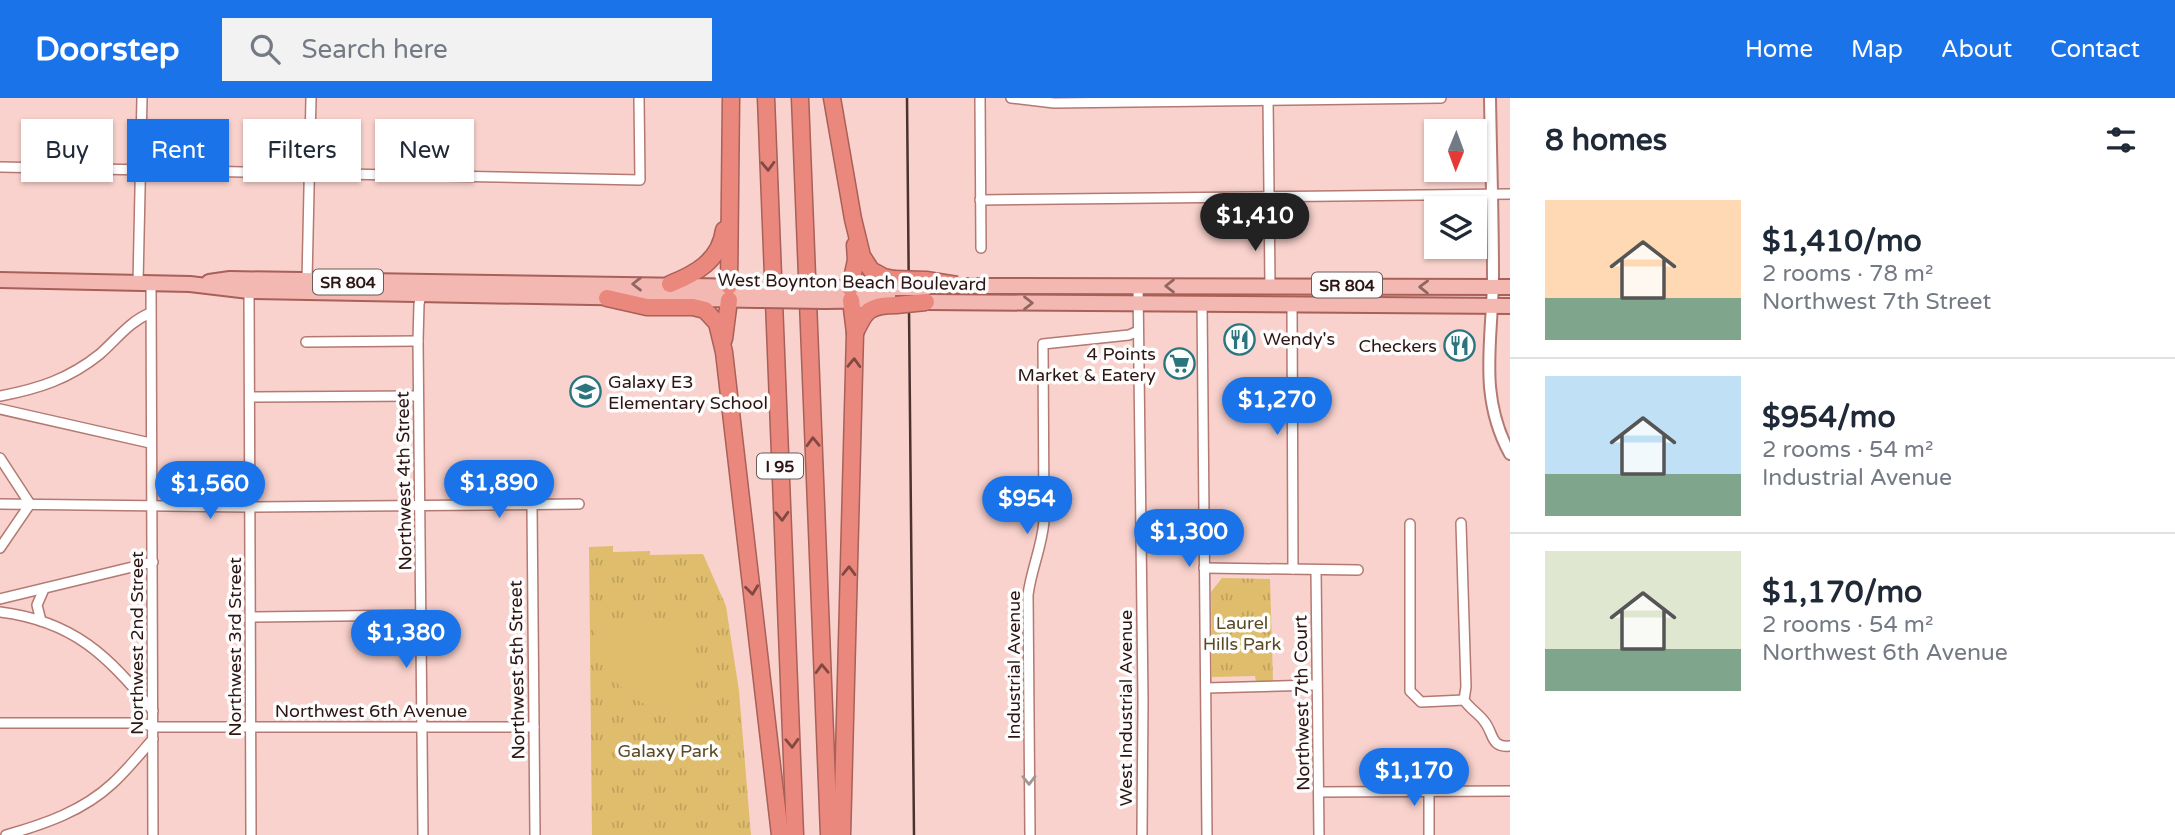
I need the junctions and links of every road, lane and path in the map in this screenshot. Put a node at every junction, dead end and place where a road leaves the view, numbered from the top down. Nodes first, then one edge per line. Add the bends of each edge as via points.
1 (142, 98) edge
2 (311, 98) edge
3 (639, 98) edge
4 (732, 98) edge
5 (765, 98) edge
6 (800, 98) edge
7 (832, 98) edge
8 (980, 98) edge
9 (1011, 98) edge
10 (1441, 98) edge
11 (1490, 98) edge
12 (1268, 99) edge
13 (142, 119) edge
14 (311, 119) edge
15 (0, 167) edge
16 (127, 170) edge
17 (361, 174) edge
18 (141, 182) edge
19 (311, 182) edge
20 (730, 183) junction
21 (1491, 194) junction
22 (1510, 194) edge
23 (1269, 198) junction
24 (980, 200) junction
25 (853, 219) junction
26 (981, 248) dead end
27 (0, 280) edge
28 (307, 281) junction
29 (144, 283) junction
30 (502, 283) junction
31 (195, 284) junction
32 (670, 284) junction
33 (957, 285) joint
34 (1270, 285) junction
35 (1340, 285) junction
36 (1138, 286) junction
37 (1492, 287) junction
38 (1510, 287) edge
39 (249, 290) junction
40 (729, 293) junction
41 (895, 293) junction
42 (851, 294) junction
43 (421, 295) junction
44 (607, 298) junction
45 (926, 302) joint
46 (1138, 303) junction
47 (1202, 303) junction
48 (1242, 303) junction
49 (1292, 304) junction
50 (1510, 306) edge
51 (1491, 307) junction
52 (150, 313) junction
53 (1138, 331) junction
54 (855, 333) junction
55 (418, 341) junction
56 (306, 342) dead end
57 (724, 352) junction
58 (0, 396) edge
59 (418, 396) junction
60 (250, 397) junction
61 (0, 409) edge
62 (150, 443) junction
63 (1510, 454) edge
64 (0, 458) edge
65 (0, 504) edge
66 (30, 504) junction
67 (419, 504) junction
68 (579, 505) dead end
69 (152, 506) junction
70 (531, 506) junction
71 (251, 507) junction
72 (1461, 523) dead end
73 (1410, 524) dead end
74 (0, 548) edge
75 (153, 562) junction
76 (1204, 568) junction
77 (1293, 569) junction
78 (1316, 570) junction
79 (1358, 570) dead end
80 (44, 589) junction
81 (0, 599) edge
82 (0, 612) edge
83 (421, 615) junction
84 (250, 617) junction
85 (41, 621) junction
86 (1316, 685) junction
87 (1206, 688) junction
88 (1464, 700) junction
89 (153, 711) junction
90 (0, 723) edge
91 (422, 726) junction
92 (153, 727) junction
93 (534, 727) junction
94 (250, 728) junction
95 (153, 739) junction
96 (1510, 746) edge
97 (1510, 791) edge
98 (1319, 793) junction
99 (1429, 793) junction
100 (39, 831) edge
101 (1030, 834) edge
102 (6, 835) edge
103 (153, 835) edge
104 (251, 835) edge
105 (423, 835) edge
106 (535, 835) edge
107 (780, 835) edge
108 (795, 835) edge
109 (829, 835) edge
110 (842, 835) edge
111 (1142, 835) edge
112 (1207, 835) edge
113 (1319, 835) edge
114 (1429, 835) edge

1 - 13 street, Northwest 2nd Street
2 - 14 street
3 - 17 street via 640,180
4 - 20 highway
5 -> 108 highway, I 95
109 -> 6 highway, I 95
7 - 25 highway
8 - 24 street
9 - 12 street via 1054,103
10 - 12 street
11 - 21 street
12 - 23 street
15 - 16 street
18 - 29 street, Northwest 2nd Street
19 - 28 street
20 - 32 highway via 717,251 698,271
20 - 40 highway
21 - 22 street
21 - 23 street
21 - 37 street
23 - 24 street
23 - 34 street
24 - 26 street
25 - 41 highway via 864,261
25 - 42 highway via 856,260
27 - 29 main road, West Boynton Beach Boulevard / SR 804
28 - 30 main road, West Boynton Beach Boulevard / SR 804
28 - 31 main road, West Boynton Beach Boulevard / SR 804 via 230,279
29 - 31 main road, West Boynton Beach Boulevard / SR 804
29 - 52 street, Northwest 2nd Street
32 -> 30 main road, West Boynton Beach Boulevard / SR 804
30 - 43 main road
31 - 39 main road, West Boynton Beach Boulevard / SR 804
32 - 40 main road, West Boynton Beach Boulevard / SR 804
33 - 36 main road, West Boynton Beach Boulevard / SR 804
33 - 41 highway, bridge via 926,280
34 - 35 main road, West Boynton Beach Boulevard / SR 804
34 -> 36 main road, West Boynton Beach Boulevard / SR 804
37 -> 35 main road, West Boynton Beach Boulevard / SR 804
35 - 48 main road via 1326,297 1263,297
36 - 46 street, West Industrial Avenue
37 - 38 main road, West Boynton Beach Boulevard / SR 804
37 - 51 street
39 - 43 main road, West Boynton Beach Boulevard / SR 804
39 - 60 street, Northwest 3rd Street
40 - 42 main road, West Boynton Beach Boulevard / SR 804, bridge
40 - 44 main road, West Boynton Beach Boulevard / SR 804
40 - 57 highway
41 - 42 main road, West Boynton Beach Boulevard / SR 804
41 - 45 highway, bridge
41 - 54 highway via 862,317
42 - 54 highway
43 - 44 main road, West Boynton Beach Boulevard / SR 804
43 - 55 street, Northwest 4th Street
44 - 57 highway via 647,307 705,310 717,323
45 -> 46 main road, West Boynton Beach Boulevard / SR 804
46 - 47 main road, West Boynton Beach Boulevard / SR 804
46 - 53 street, West Industrial Avenue
47 - 48 main road, West Boynton Beach Boulevard / SR 804
47 - 76 street
48 - 49 main road, West Boynton Beach Boulevard / SR 804
49 - 51 main road, West Boynton Beach Boulevard / SR 804
49 - 77 street
50 - 51 main road, West Boynton Beach Boulevard / SR 804
51 - 63 street via 1491,399
52 - 58 street via 136,319 98,355 67,376
52 - 62 street, Northwest 2nd Street
53 -> 101 street, Industrial Avenue via 1043,344 1044,521 1028,595
53 - 111 street, West Industrial Avenue
110 -> 54 highway
55 - 56 street
55 - 59 street, Northwest 4th Street
57 -> 107 highway
59 - 60 street
59 - 67 street, Northwest 4th Street
60 - 71 street, Northwest 3rd Street
61 - 62 street
62 - 69 street, Northwest 2nd Street
64 - 66 street
65 - 66 street
66 - 69 street
66 - 74 street
67 - 70 street
67 - 71 street
67 - 83 street, Northwest 4th Street
68 - 70 street
69 - 71 street
69 - 75 street, Northwest 2nd Street
70 - 93 street, Northwest 5th Street
71 - 84 street, Northwest 3rd Street
72 - 88 street
73 - 88 street via 1410,691 1421,702
75 - 80 street
75 - 89 street, Northwest 2nd Street
76 - 77 street
76 - 87 street
77 - 78 street
78 - 79 street
78 - 86 street, Northwest 7th Court
80 - 81 street
80 - 85 street via 37,605
82 - 85 street
83 - 84 street
83 - 91 street, Northwest 4th Street
84 - 94 street, Northwest 3rd Street
85 - 89 street via 80,638 103,655
86 - 87 street
86 - 98 street, Northwest 7th Court
87 - 112 street
88 - 96 street via 1484,721 1494,742
89 - 92 street, Northwest 2nd Street
90 - 92 street, Northwest 6th Avenue via 140,723
91 - 93 street, Northwest 6th Avenue
91 - 94 street, Northwest 6th Avenue
91 - 105 street, Northwest 4th Street
92 - 94 street, Northwest 6th Avenue
92 - 95 street, Northwest 2nd Street
93 - 106 street, Northwest 5th Street
94 - 104 street, Northwest 3rd Street
95 - 100 street via 111,785
95 - 103 street, Northwest 2nd Street
97 - 99 street
98 - 99 street
98 - 113 street, Northwest 7th Court
99 - 114 street
100 - 102 street

